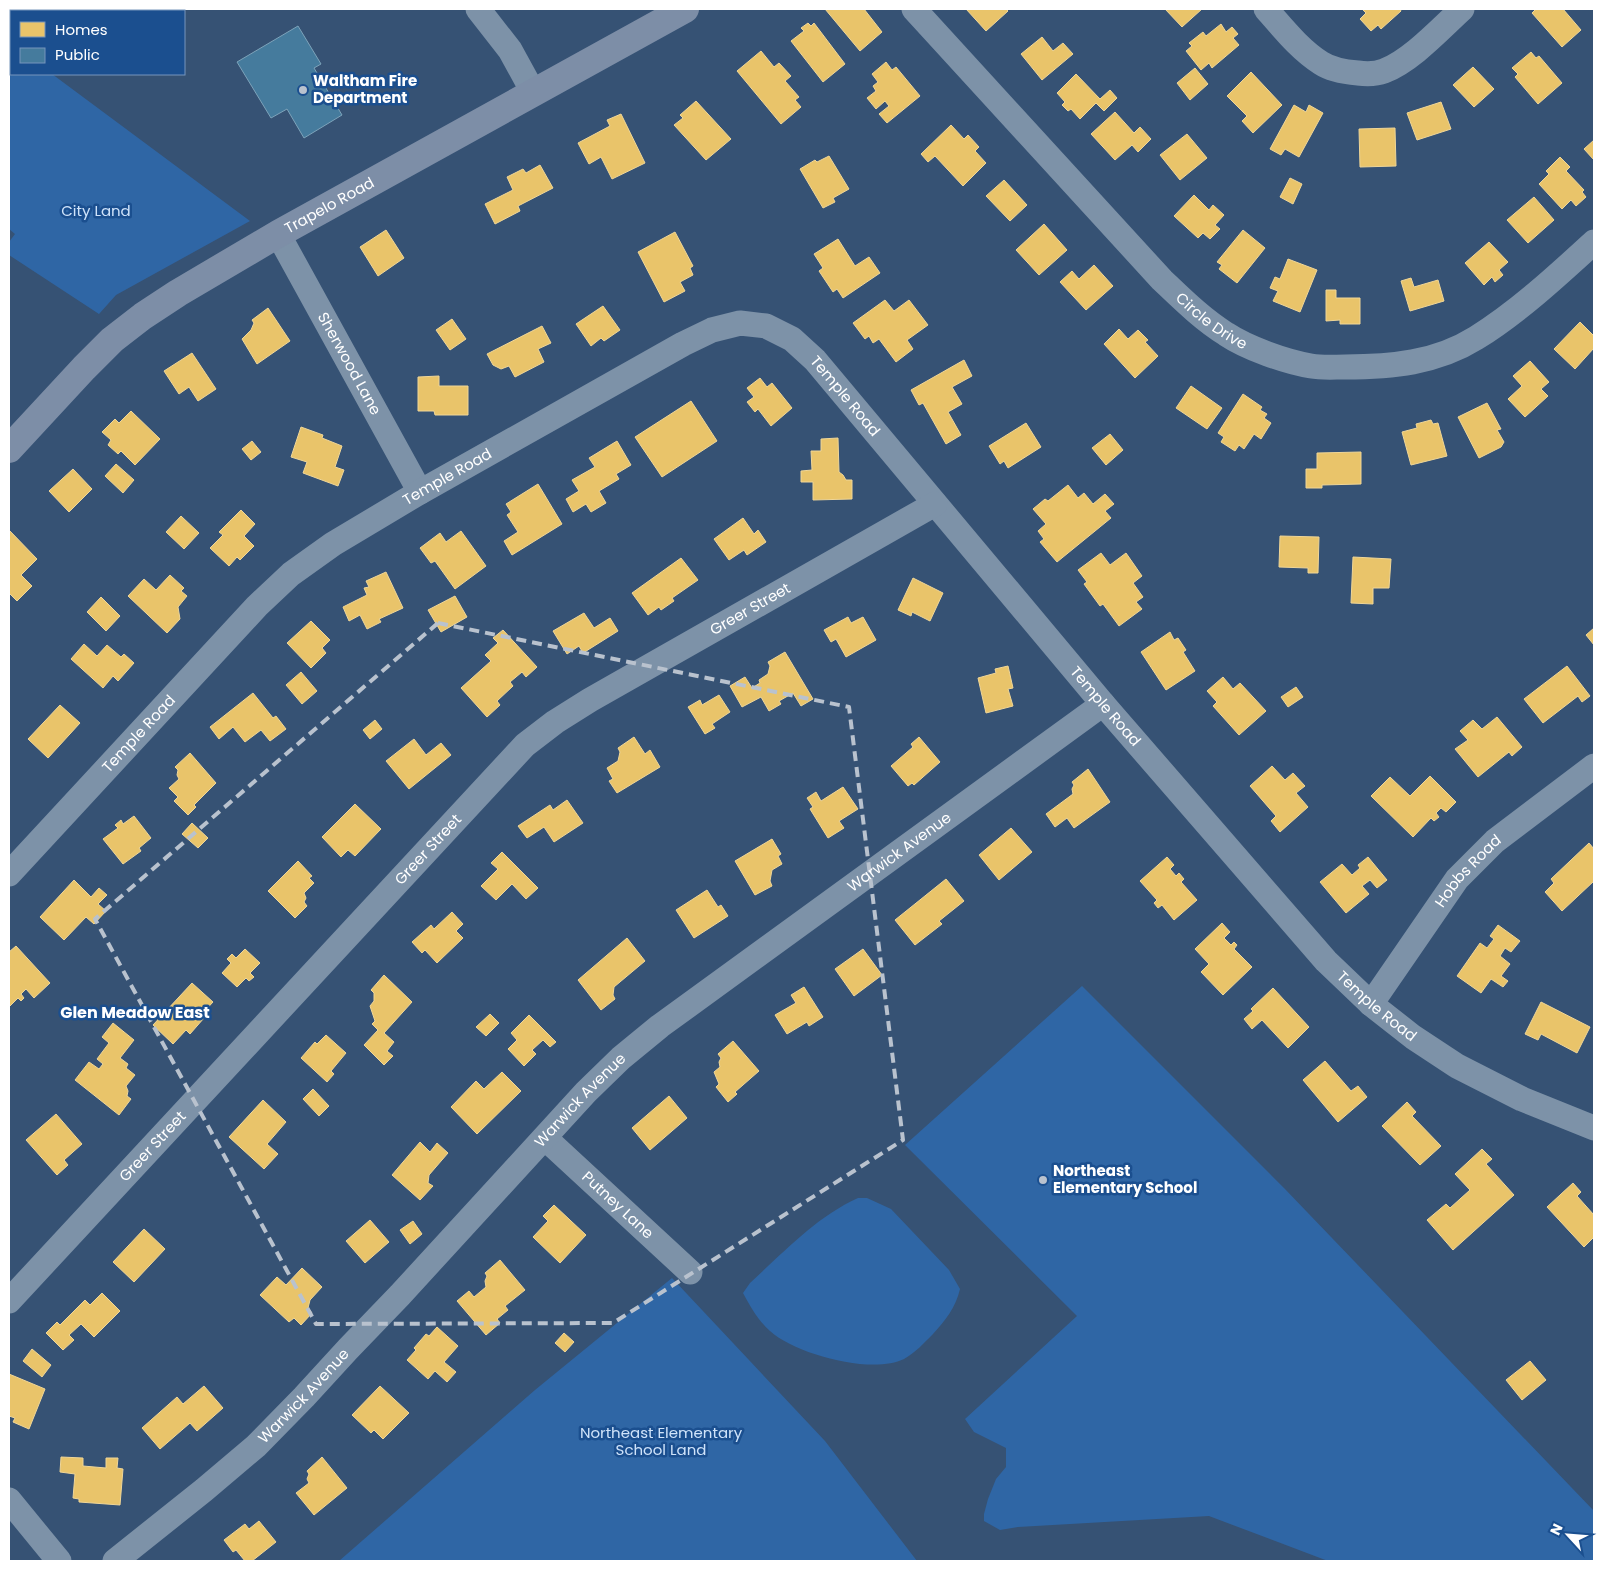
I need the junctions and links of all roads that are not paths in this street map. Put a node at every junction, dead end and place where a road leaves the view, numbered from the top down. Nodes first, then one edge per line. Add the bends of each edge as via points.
1 (478, 9) edge
2 (685, 9) edge
3 (914, 9) edge
4 (1266, 9) edge
5 (1462, 9) edge
6 (533, 92) junction
7 (278, 234) junction
8 (1594, 242) edge
9 (9, 449) edge
10 (420, 492) junction
11 (935, 504) junction
12 (1102, 704) junction
13 (1594, 766) edge
14 (9, 874) edge
15 (1370, 1004) junction
16 (1594, 1128) edge
17 (545, 1138) junction
18 (690, 1272) dead end
19 (9, 1301) edge
20 (9, 1500) edge
21 (59, 1561) edge
22 (115, 1561) edge

1 - 6 street via 510,50
2 - 6 main road, Trapelo Road
3 - 8 street, Circle Drive via 1162,280 1191,308 1227,334 1265,354 1310,366 1363,367 1402,365 1440,355 1475,338 1511,313
4 - 5 street via 1294,41 1322,64 1347,72 1368,74 1400,63
6 - 7 main road, Trapelo Road
7 - 9 main road, Trapelo Road via 178,293 112,340
7 - 10 street, Sherwood Lane
10 - 11 street, Temple Road via 682,344 712,330 740,323 766,326 798,344 815,360
10 - 14 street, Temple Road via 333,544 284,580
11 - 12 street, Temple Road
11 - 19 street, Greer Street via 590,700 525,746
12 - 15 street, Temple Road via 1326,961
12 - 17 street, Warwick Avenue via 660,1026 586,1092
13 - 15 street, Hobbs Road via 1495,841 1457,879
15 - 16 street, Temple Road via 1457,1066 1522,1100
17 - 18 street, Putney Lane
17 - 22 street, Warwick Avenue via 256,1446
20 - 21 street

